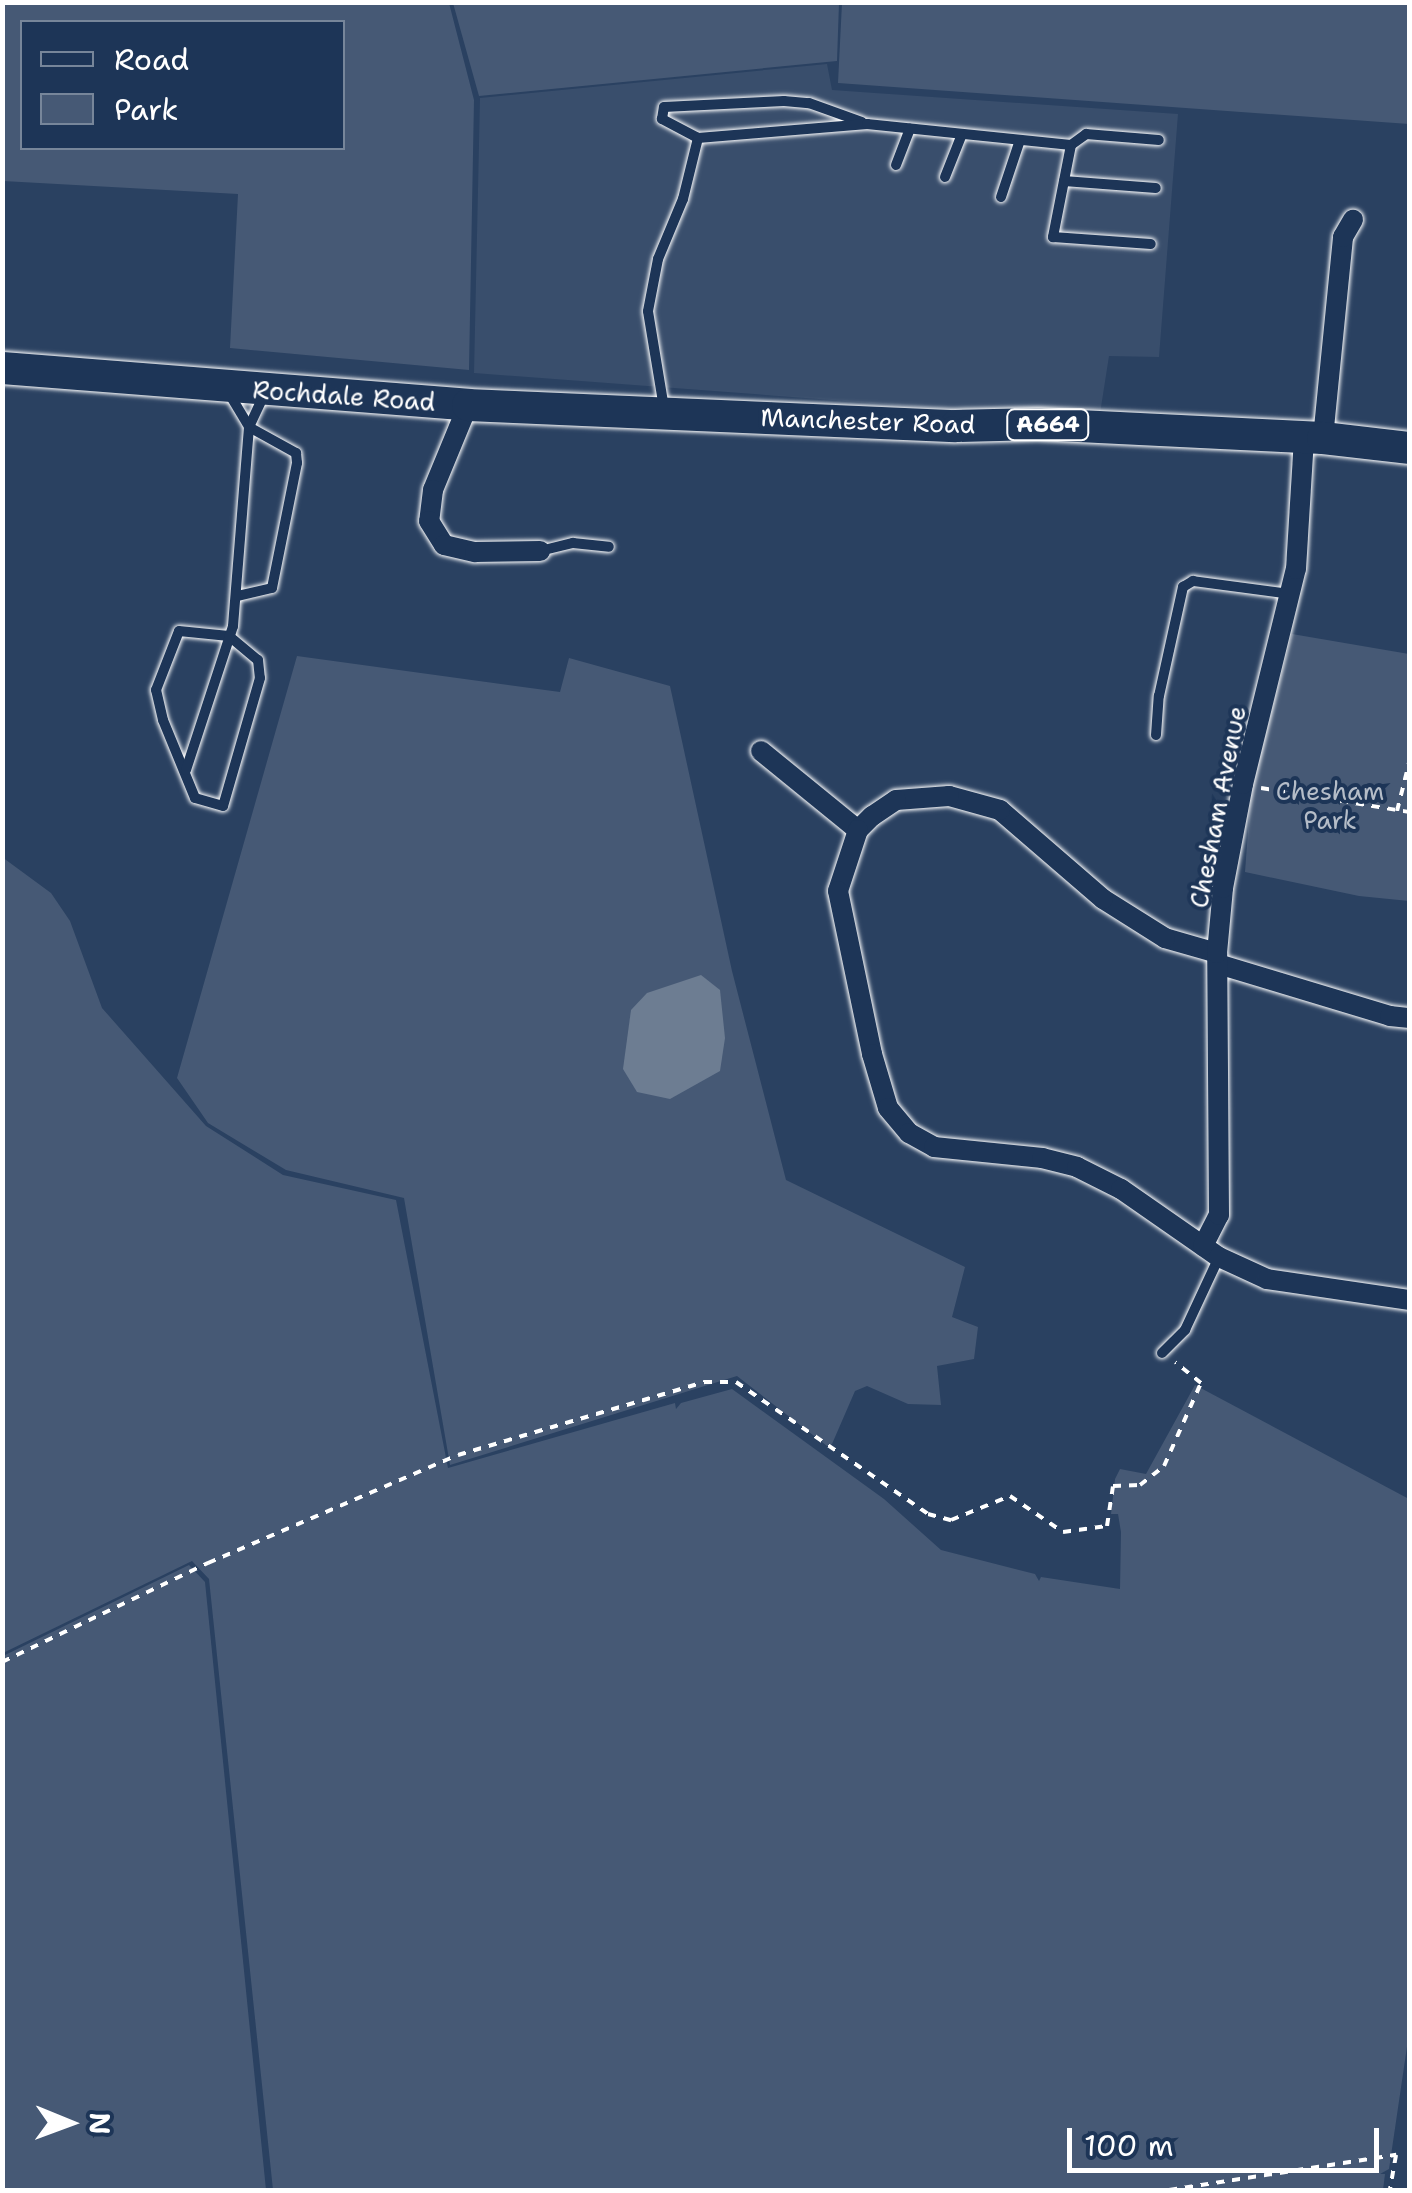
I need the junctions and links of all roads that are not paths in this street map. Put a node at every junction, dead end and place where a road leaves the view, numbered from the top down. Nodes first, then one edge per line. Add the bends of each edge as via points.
1 (867, 124) junction
2 (910, 129) junction
3 (962, 134) junction
4 (698, 138) junction
5 (1020, 140) junction
6 (1159, 140) dead end
7 (1071, 145) junction
8 (896, 165) dead end
9 (945, 177) dead end
10 (1064, 182) junction
11 (1156, 188) dead end
12 (1001, 197) dead end
13 (1353, 220) dead end
14 (1151, 244) dead end
15 (2, 368) edge
16 (224, 386) junction
17 (266, 390) junction
18 (468, 405) junction
19 (676, 414) junction
20 (249, 427) junction
21 (1314, 438) junction
22 (1410, 448) edge
23 (609, 547) dead end
24 (540, 551) joint
25 (1291, 594) junction
26 (237, 596) junction
27 (229, 636) junction
28 (1156, 735) dead end
29 (761, 751) dead end
30 (186, 770) junction
31 (858, 830) junction
32 (1217, 958) junction
33 (1410, 1018) edge
34 (1211, 1251) junction
35 (1410, 1300) edge
36 (1162, 1352) road end

1 - 2 lane
1 - 4 lane
1 - 4 lane via 784,100 664,107 662,119
2 - 3 lane
2 - 8 lane
3 - 5 lane
3 - 9 lane
4 - 19 lane via 648,311
5 - 7 lane
5 - 12 lane
6 - 7 lane via 1086,134
7 - 10 lane
10 - 11 lane
10 - 14 lane via 1053,237
13 - 21 street, Chesham Avenue via 1344,237
15 - 16 main road, Rochdale Road / A664
16 - 17 main road, Rochdale Road / A664
16 - 20 lane
17 - 18 main road, Rochdale Road / A664
17 - 20 lane
18 - 19 main road, Rochdale Road / A664
18 - 24 street via 432,490 429,521 444,544 475,552
19 - 21 main road, Manchester Road / A664
20 - 26 lane
20 - 26 lane via 296,454 297,463 272,588
21 - 22 main road, Manchester Road / A664
21 - 25 street, Chesham Avenue
23 - 24 lane via 573,543
25 - 28 lane via 1193,581 1183,588
25 - 32 street, Chesham Avenue via 1242,784
26 - 27 lane
27 - 30 lane
27 - 30 lane via 179,632 156,690
27 - 30 lane via 258,660 260,678 223,806 195,798
29 - 31 street
31 - 32 street via 896,800 973,800 1000,810 1103,899 1165,938
31 - 34 street via 838,891 888,1108 909,1133 934,1147 1077,1168 1121,1189
32 - 33 street
32 - 34 street, Chesham Avenue via 1220,1214
34 - 35 street via 1267,1279
34 - 36 lane via 1185,1330

